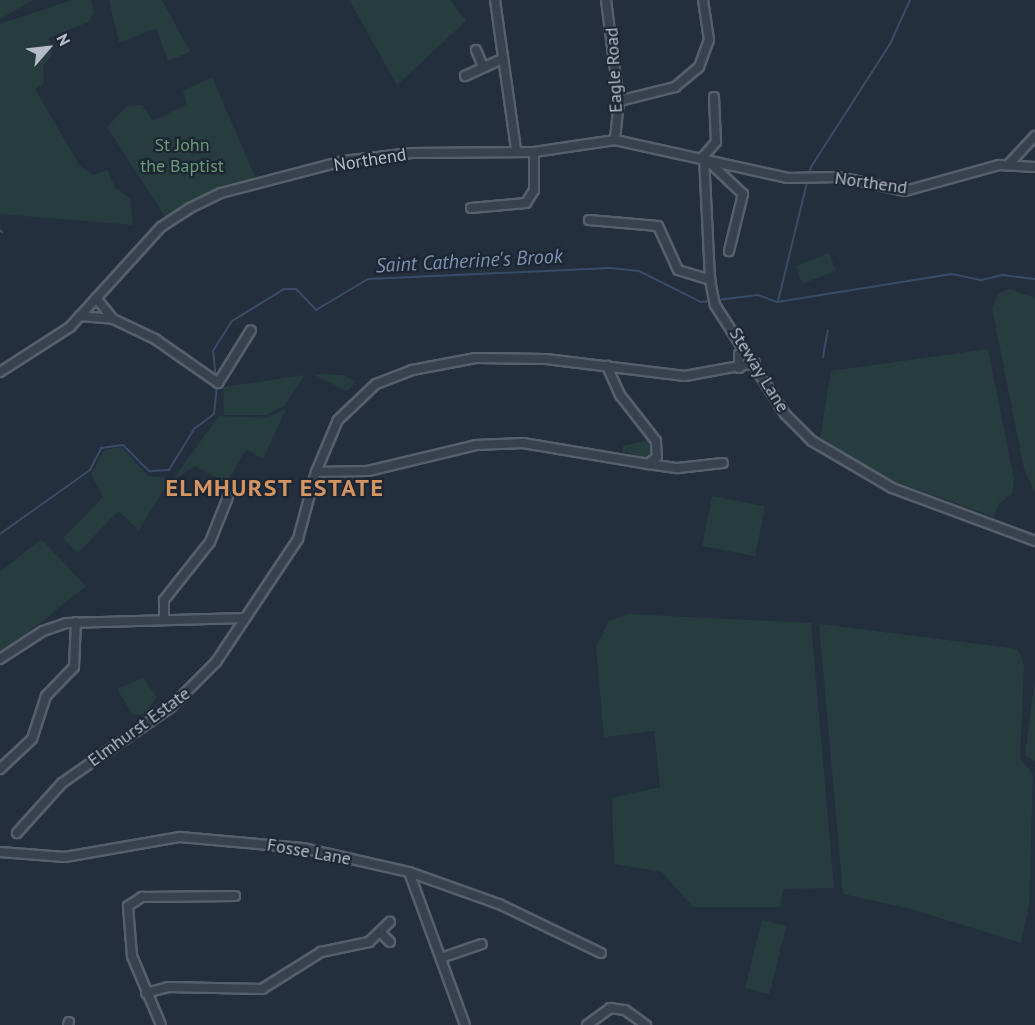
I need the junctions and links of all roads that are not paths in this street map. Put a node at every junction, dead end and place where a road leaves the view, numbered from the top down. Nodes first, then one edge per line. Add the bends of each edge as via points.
1 (495, 0) edge
2 (606, 0) edge
3 (703, 0) edge
4 (476, 50) dead end
5 (502, 59) junction
6 (482, 64) junction
7 (465, 76) dead end
8 (714, 97) dead end
9 (620, 101) junction
10 (1035, 135) edge
11 (615, 140) junction
12 (516, 150) junction
13 (534, 152) junction
14 (704, 156) junction
15 (1008, 165) junction
16 (1035, 167) edge
17 (471, 208) dead end
18 (589, 220) dead end
19 (729, 251) dead end
20 (710, 280) junction
21 (96, 298) junction
22 (80, 316) junction
23 (113, 319) junction
24 (251, 330) dead end
25 (739, 354) dead end
26 (755, 363) junction
27 (607, 366) junction
28 (739, 368) junction
29 (0, 372) edge
30 (723, 463) dead end
31 (648, 464) junction
32 (316, 472) junction
33 (228, 498) dead end
34 (1035, 541) edge
35 (164, 618) junction
36 (245, 618) junction
37 (76, 622) junction
38 (0, 659) edge
39 (0, 769) edge
40 (23, 829) dead end
41 (0, 852) edge
42 (409, 872) junction
43 (236, 896) dead end
44 (390, 922) dead end
45 (380, 933) junction
46 (390, 942) dead end
47 (482, 944) dead end
48 (602, 953) dead end
49 (441, 958) junction
50 (146, 993) junction
51 (161, 1025) edge
52 (465, 1025) edge
53 (587, 1025) edge
54 (646, 1025) edge

1 - 5 street via 502,21
2 - 9 street, Eagle Road
3 - 9 street via 709,40 699,67 675,87
4 - 6 street
5 - 6 street
5 - 12 street
6 - 7 street
8 - 14 street via 716,142
9 - 11 street, Eagle Road
10 - 15 street
11 - 13 street, Northend
11 - 14 street, Northend
12 - 13 street, Northend
12 - 21 street, Northend via 343,161 213,196 163,225
13 - 17 street via 534,190 526,202
14 - 15 street, Northend via 808,178 838,177 914,190 965,171
14 - 19 street via 743,194
14 - 20 street, Steway Lane
15 - 16 street, Northend
18 - 20 street via 658,226 678,270
20 - 26 street, Steway Lane via 715,305
21 - 22 street, Northend
21 - 23 street
22 - 23 street
22 - 29 street, Northend via 58,337
23 - 24 street via 155,339 216,383
25 - 28 street
26 - 28 street, Elmhurst Estate
26 - 34 street, Steway Lane via 785,414 817,444 892,488
27 - 28 street, Elmhurst Estate via 686,376
27 - 31 street via 620,395 656,441 657,457
27 - 32 street, Elmhurst Estate via 476,358 389,377 350,404
30 - 31 street via 678,468
31 - 32 street via 523,442 476,445 368,471
32 - 36 street, Elmhurst Estate via 298,539
33 - 35 street via 210,542 164,600
35 - 36 street
35 - 37 street
36 - 40 street, Elmhurst Estate via 194,687 62,783
37 - 38 street via 43,631
37 - 39 street via 74,667 46,696 32,739
41 - 42 street, Fosse Lane via 65,857 200,837 303,848
42 - 48 street, Fosse Lane via 522,913
42 - 49 street
43 - 50 street via 142,897 128,906 132,956
44 - 45 street
45 - 46 street
45 - 50 street via 369,942 321,952 262,989 168,987
47 - 49 street
49 - 52 street
50 - 51 street
53 - 54 street via 610,1008 626,1010

